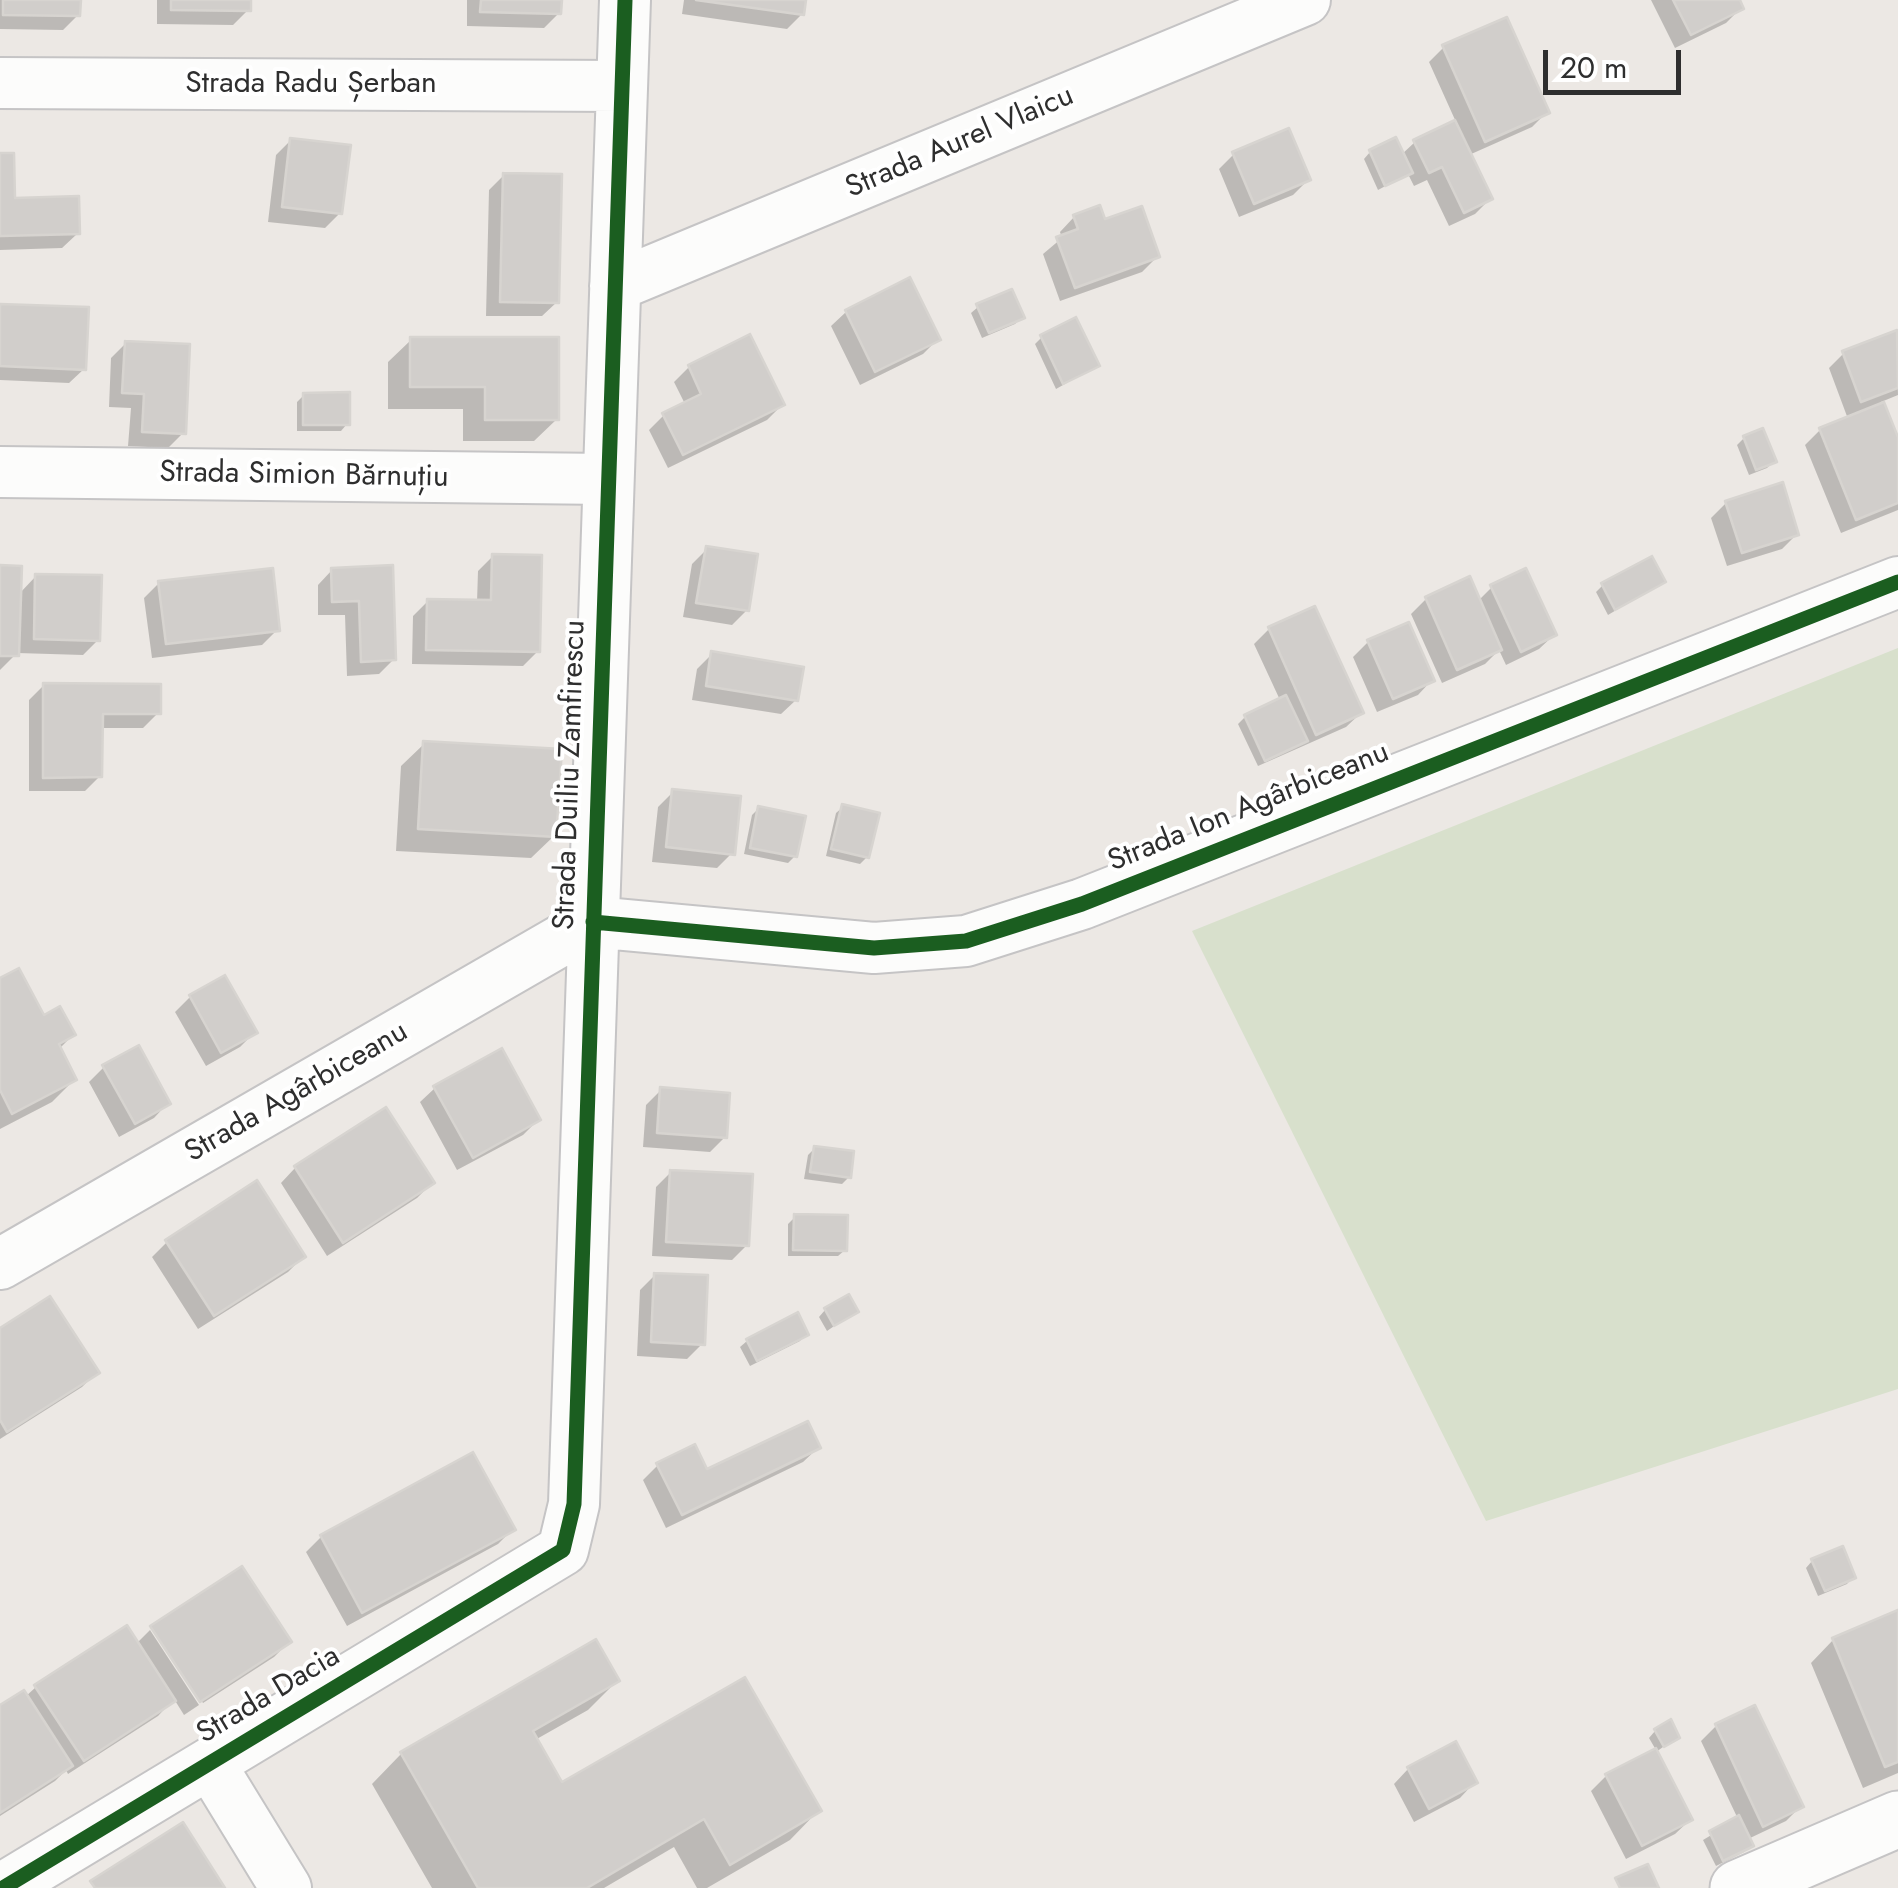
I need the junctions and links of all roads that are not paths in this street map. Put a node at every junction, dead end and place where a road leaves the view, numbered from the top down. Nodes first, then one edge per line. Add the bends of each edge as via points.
1 (625, 0) edge
2 (1305, 0) edge
3 (0, 83) edge
4 (622, 86) junction
5 (615, 286) junction
6 (0, 472) edge
7 (608, 479) junction
8 (1898, 582) edge
9 (594, 922) junction
10 (0, 1264) edge
11 (563, 1550) joint
12 (210, 1764) junction
13 (1898, 1819) edge
14 (3, 1888) edge
15 (286, 1888) edge
16 (1738, 1888) edge

1 - 4 street, Strada Duiliu Zamfirescu
2 - 5 street, Strada Aurel Vlaicu
3 - 4 street, Strada Radu Șerban
4 - 5 street, Strada Duiliu Zamfirescu
5 - 7 street, Strada Duiliu Zamfirescu
6 - 7 street, Strada Simion Bărnuțiu
7 - 9 street, Strada Duiliu Zamfirescu
8 - 9 street, Strada Ion Agârbiceanu via 1082,904 966,941 874,948
9 - 10 street, Strada Agârbiceanu
9 - 11 street, Strada Duiliu Zamfirescu via 574,1504
11 - 12 street, Strada Dacia
12 - 14 street, Strada Dacia
12 - 15 street
13 - 16 street

